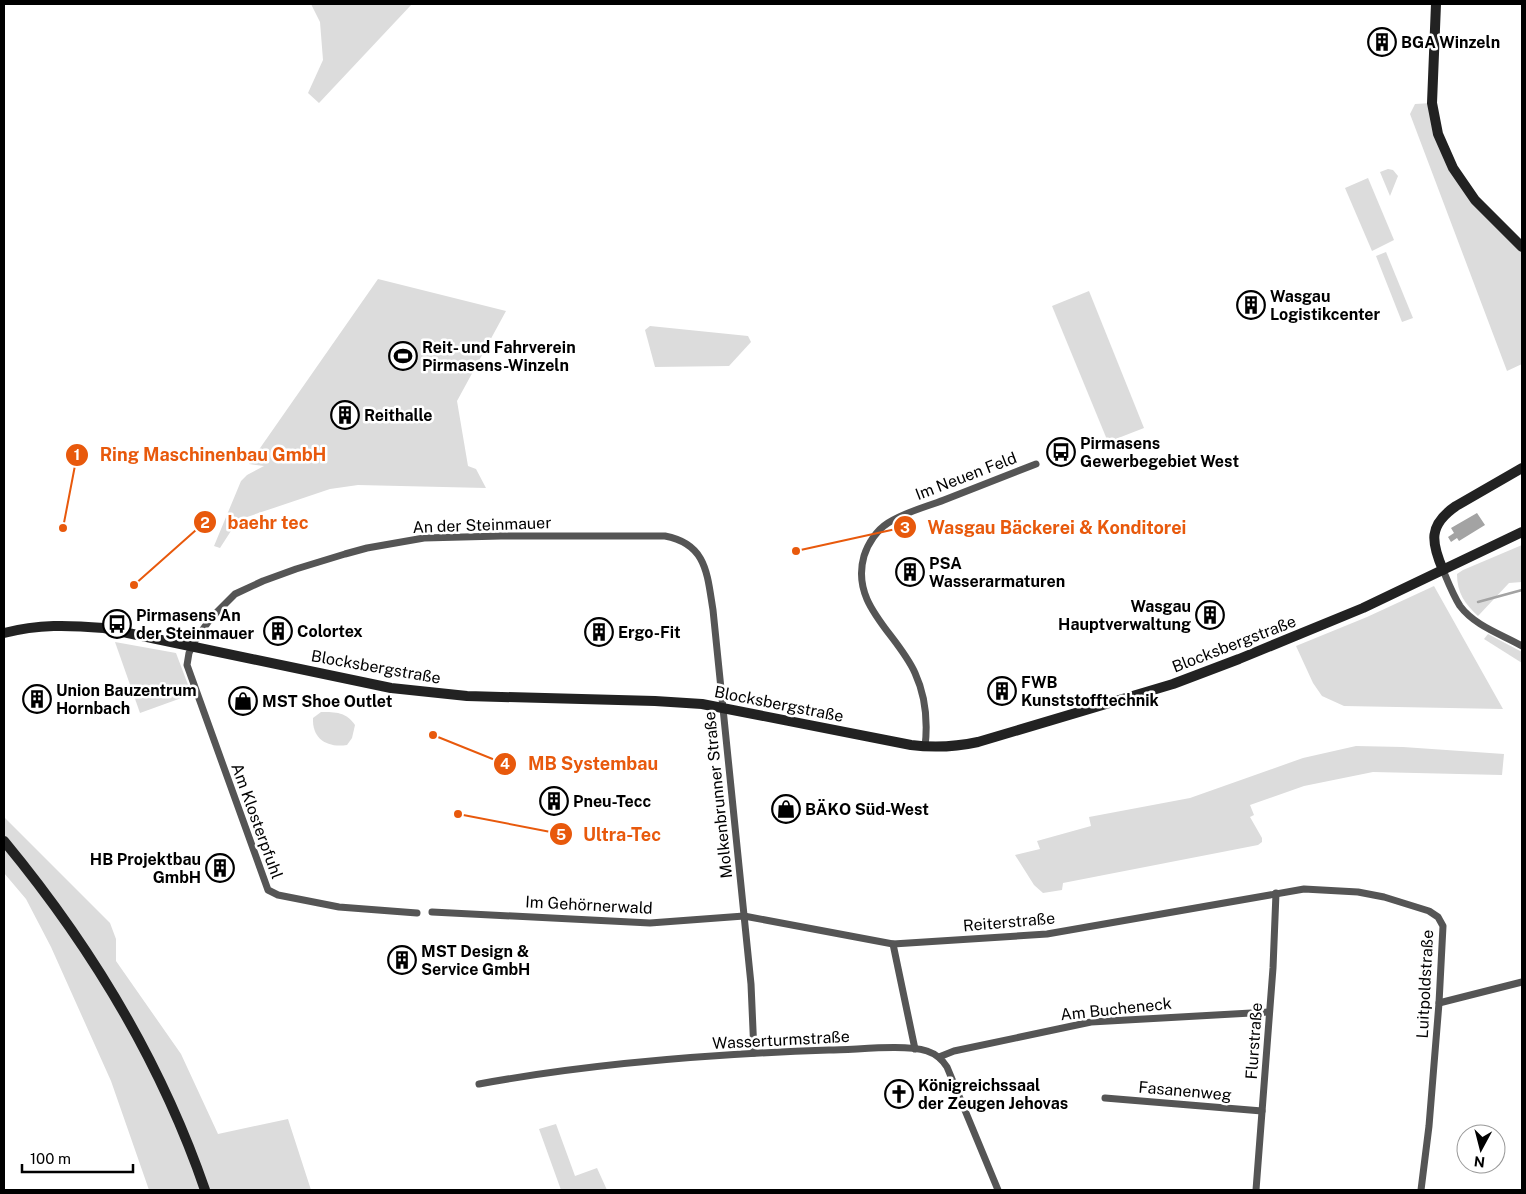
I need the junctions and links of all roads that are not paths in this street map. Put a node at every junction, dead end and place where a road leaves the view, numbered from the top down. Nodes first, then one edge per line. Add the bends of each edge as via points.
1 (1436, 4) edge
2 (1522, 247) edge
3 (1036, 464) dead end
4 (1522, 468) edge
5 (1518, 534) edge
6 (685, 542) joint
7 (1443, 570) junction
8 (4, 633) edge
9 (192, 646) junction
10 (1522, 646) edge
11 (722, 707) junction
12 (925, 747) junction
13 (4, 841) edge
14 (1276, 893) junction
15 (432, 912) dead end
16 (417, 913) dead end
17 (744, 916) junction
18 (893, 944) junction
19 (1522, 982) edge
20 (1439, 1003) junction
21 (1269, 1012) junction
22 (915, 1049) junction
23 (754, 1053) junction
24 (939, 1057) junction
25 (479, 1084) dead end
26 (1105, 1098) dead end
27 (1262, 1111) junction
28 (205, 1190) edge
29 (998, 1190) edge
30 (1256, 1190) edge
31 (1421, 1190) edge

1 - 2 main road via 1432,104 1438,134 1453,168 1475,200
3 - 12 street, Im Neuen Feld via 901,516 879,530 865,552 861,574 866,599 908,658 920,685 926,713
4 - 7 main road via 1449,510 1437,524 1434,544
5 - 7 main road, Blocksbergstraße
6 - 9 street, An der Steinmauer via 665,536 501,536 424,538 367,548 296,569 235,594 211,618
6 - 11 street, Molkenbrunner Straße via 692,547 706,571
7 - 10 street via 1465,612 1483,626
7 - 12 main road, Blocksbergstraße via 1321,626 1173,684 978,742
8 - 9 main road, Blocksbergstraße via 48,625 76,625
9 - 11 main road, Blocksbergstraße via 420,692 674,702
9 - 16 street, Am Klosterpfuhl via 189,670 268,890 278,895 339,907
11 - 12 main road, Blocksbergstraße
11 - 17 street, Molkenbrunner Straße
13 - 28 main road via 48,896 114,995 172,1106
14 - 18 street, Reiterstraße via 1047,934
14 - 20 street, Luitpoldstraße via 1304,889 1358,892 1434,914 1441,921 1443,932
14 - 21 street, Flurstraße
15 - 17 street, Im Gehörnerwald via 650,923
17 - 18 street, Reiterstraße
17 - 23 street, Molkenbrunner Straße
18 - 22 street
19 - 20 street
20 - 31 street, Luitpoldstraße
21 - 24 street, Am Bucheneck via 1091,1022
21 - 27 street, Flurstraße
22 - 23 street, Wasserturmstraße
22 - 24 street, Wasserturmstraße
23 - 25 street, Wasserturmstraße via 537,1074
24 - 29 street via 950,1073
26 - 27 street, Fasanenweg
27 - 30 street, Flurstraße

